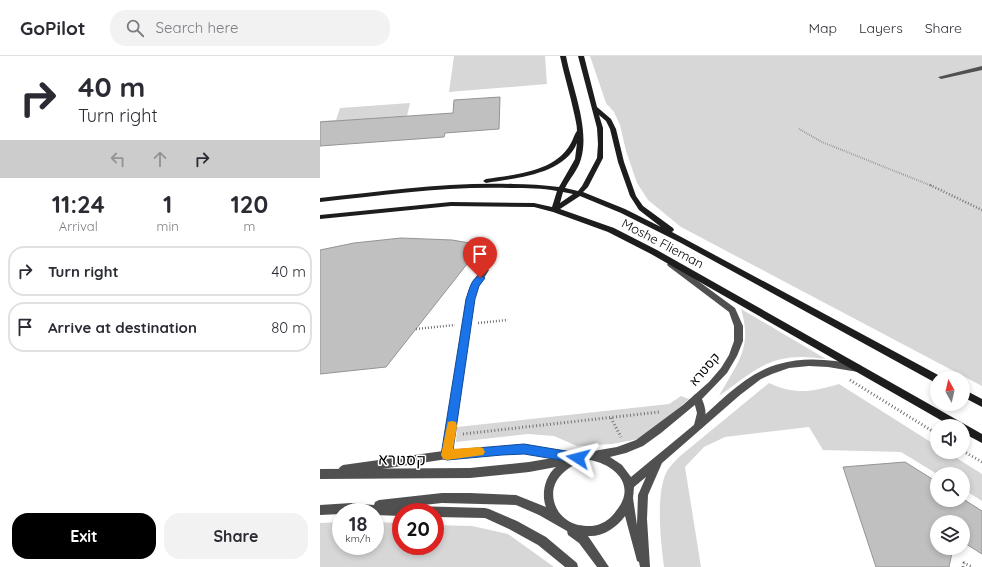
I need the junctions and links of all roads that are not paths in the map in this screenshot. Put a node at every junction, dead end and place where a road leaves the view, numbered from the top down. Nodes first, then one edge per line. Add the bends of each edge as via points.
1 (563, 56) edge
2 (581, 56) edge
3 (982, 68) edge
4 (941, 76) dead end
5 (594, 107) junction
6 (580, 128) junction
7 (454, 186) junction
8 (561, 189) junction
9 (579, 193) junction
10 (320, 200) edge
11 (555, 210) junction
12 (320, 217) edge
13 (684, 241) junction
14 (654, 252) junction
15 (485, 270) dead end
16 (859, 368) junction
17 (930, 375) edge
18 (970, 397) edge
19 (697, 398) junction
20 (982, 403) edge
21 (947, 419) edge
22 (699, 426) junction
23 (970, 432) edge
24 (982, 439) edge
25 (447, 455) junction
26 (590, 456) junction
27 (578, 458) junction
28 (659, 458) junction
29 (320, 474) edge
30 (629, 490) junction
31 (384, 505) edge
32 (320, 510) edge
33 (332, 510) edge
34 (384, 510) edge
35 (556, 519) junction
36 (566, 527) junction
37 (573, 567) edge
38 (604, 567) edge
39 (645, 567) edge

1 - 6 main road
2 - 5 main road
3 - 4 street
5 - 9 main road via 600,128 600,158
5 - 13 main road via 609,120 633,196 641,208
6 - 7 main road via 572,149 556,163 538,171 516,176
6 - 8 main road via 578,159
7 - 8 main road, Moshe Flieman via 513,185
7 - 10 main road, Moshe Flieman
8 - 9 main road, Moshe Flieman
8 - 11 main road
9 - 11 main road
9 - 13 main road, Moshe Flieman via 623,210
11 - 12 main road, Moshe Flieman via 534,205 451,204
11 - 14 main road, Moshe Flieman via 611,230
13 - 17 main road, Moshe Flieman
14 - 16 main road, Moshe Flieman
14 - 19 street, קסטרא via 732,310 738,319 737,347 732,360
15 - 25 street via 470,299
16 - 21 main road, Moshe Flieman
16 - 22 street via 816,362 780,367 765,372
18 - 20 main road
19 - 22 street via 702,413
19 - 26 street, קסטרא via 646,439 626,449
22 - 28 street
23 - 24 main road
25 - 27 street via 524,449
25 - 29 street
26 - 27 street
26 - 30 street via 601,456 619,466 625,475
27 - 29 street, קסטרא via 529,467 470,473
27 - 35 street via 557,472 551,483 548,495 550,508
28 - 30 street
28 - 39 street via 643,495
30 - 36 street via 625,508 618,519 606,527 593,532
30 - 39 street via 631,522
31 - 35 street via 442,498 516,500
32 - 33 street
34 - 37 street via 485,513 542,541
35 - 36 street
36 - 38 street via 583,539

